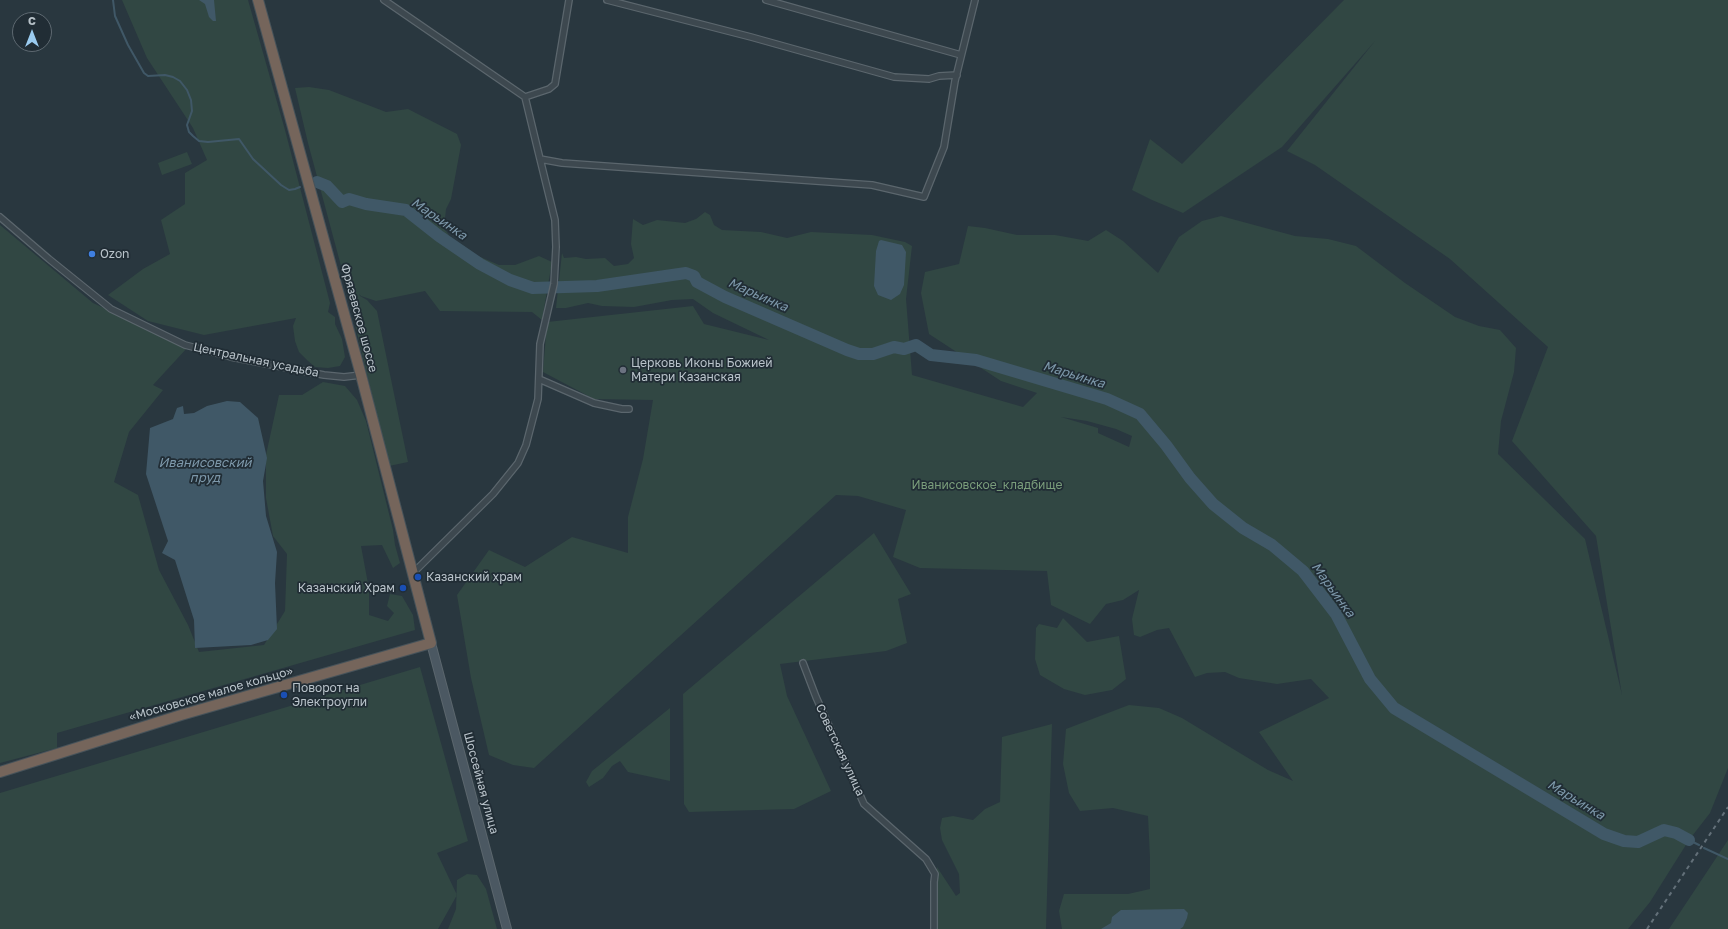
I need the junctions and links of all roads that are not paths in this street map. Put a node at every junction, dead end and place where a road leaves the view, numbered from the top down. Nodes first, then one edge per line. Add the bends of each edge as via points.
1 (258, 0) edge
2 (384, 0) edge
3 (569, 0) edge
4 (607, 0) edge
5 (766, 0) edge
6 (975, 0) edge
7 (961, 55) junction
8 (956, 75) junction
9 (525, 97) junction
10 (540, 159) junction
11 (0, 217) edge
12 (361, 375) junction
13 (539, 379) junction
14 (629, 409) dead end
15 (412, 573) junction
16 (431, 643) junction
17 (803, 663) dead end
18 (0, 772) edge
19 (507, 929) edge
20 (934, 929) edge

1 - 12 highway, Фрязевское шоссе
2 - 9 street
3 - 9 street via 555,84 549,89
4 - 8 street via 894,77 929,79
5 - 7 street
6 - 7 street
7 - 8 street
8 - 10 street via 944,147 924,197 872,185 562,163
9 - 10 street
10 - 13 street via 555,220 556,247 554,284 540,344
11 - 12 street, Центральная усадьба via 111,309 185,345 231,357 324,375 344,378
12 - 15 highway, Фрязевское шоссе
13 - 14 street via 594,403
13 - 15 street via 533,423 518,463 493,494
15 - 16 highway, Фрязевское шоссе
16 - 18 highway, «Московское малое кольцо» via 181,715
16 - 19 street, Шоссейная улица
17 - 20 street, Советская улица via 864,804 926,859 935,874

